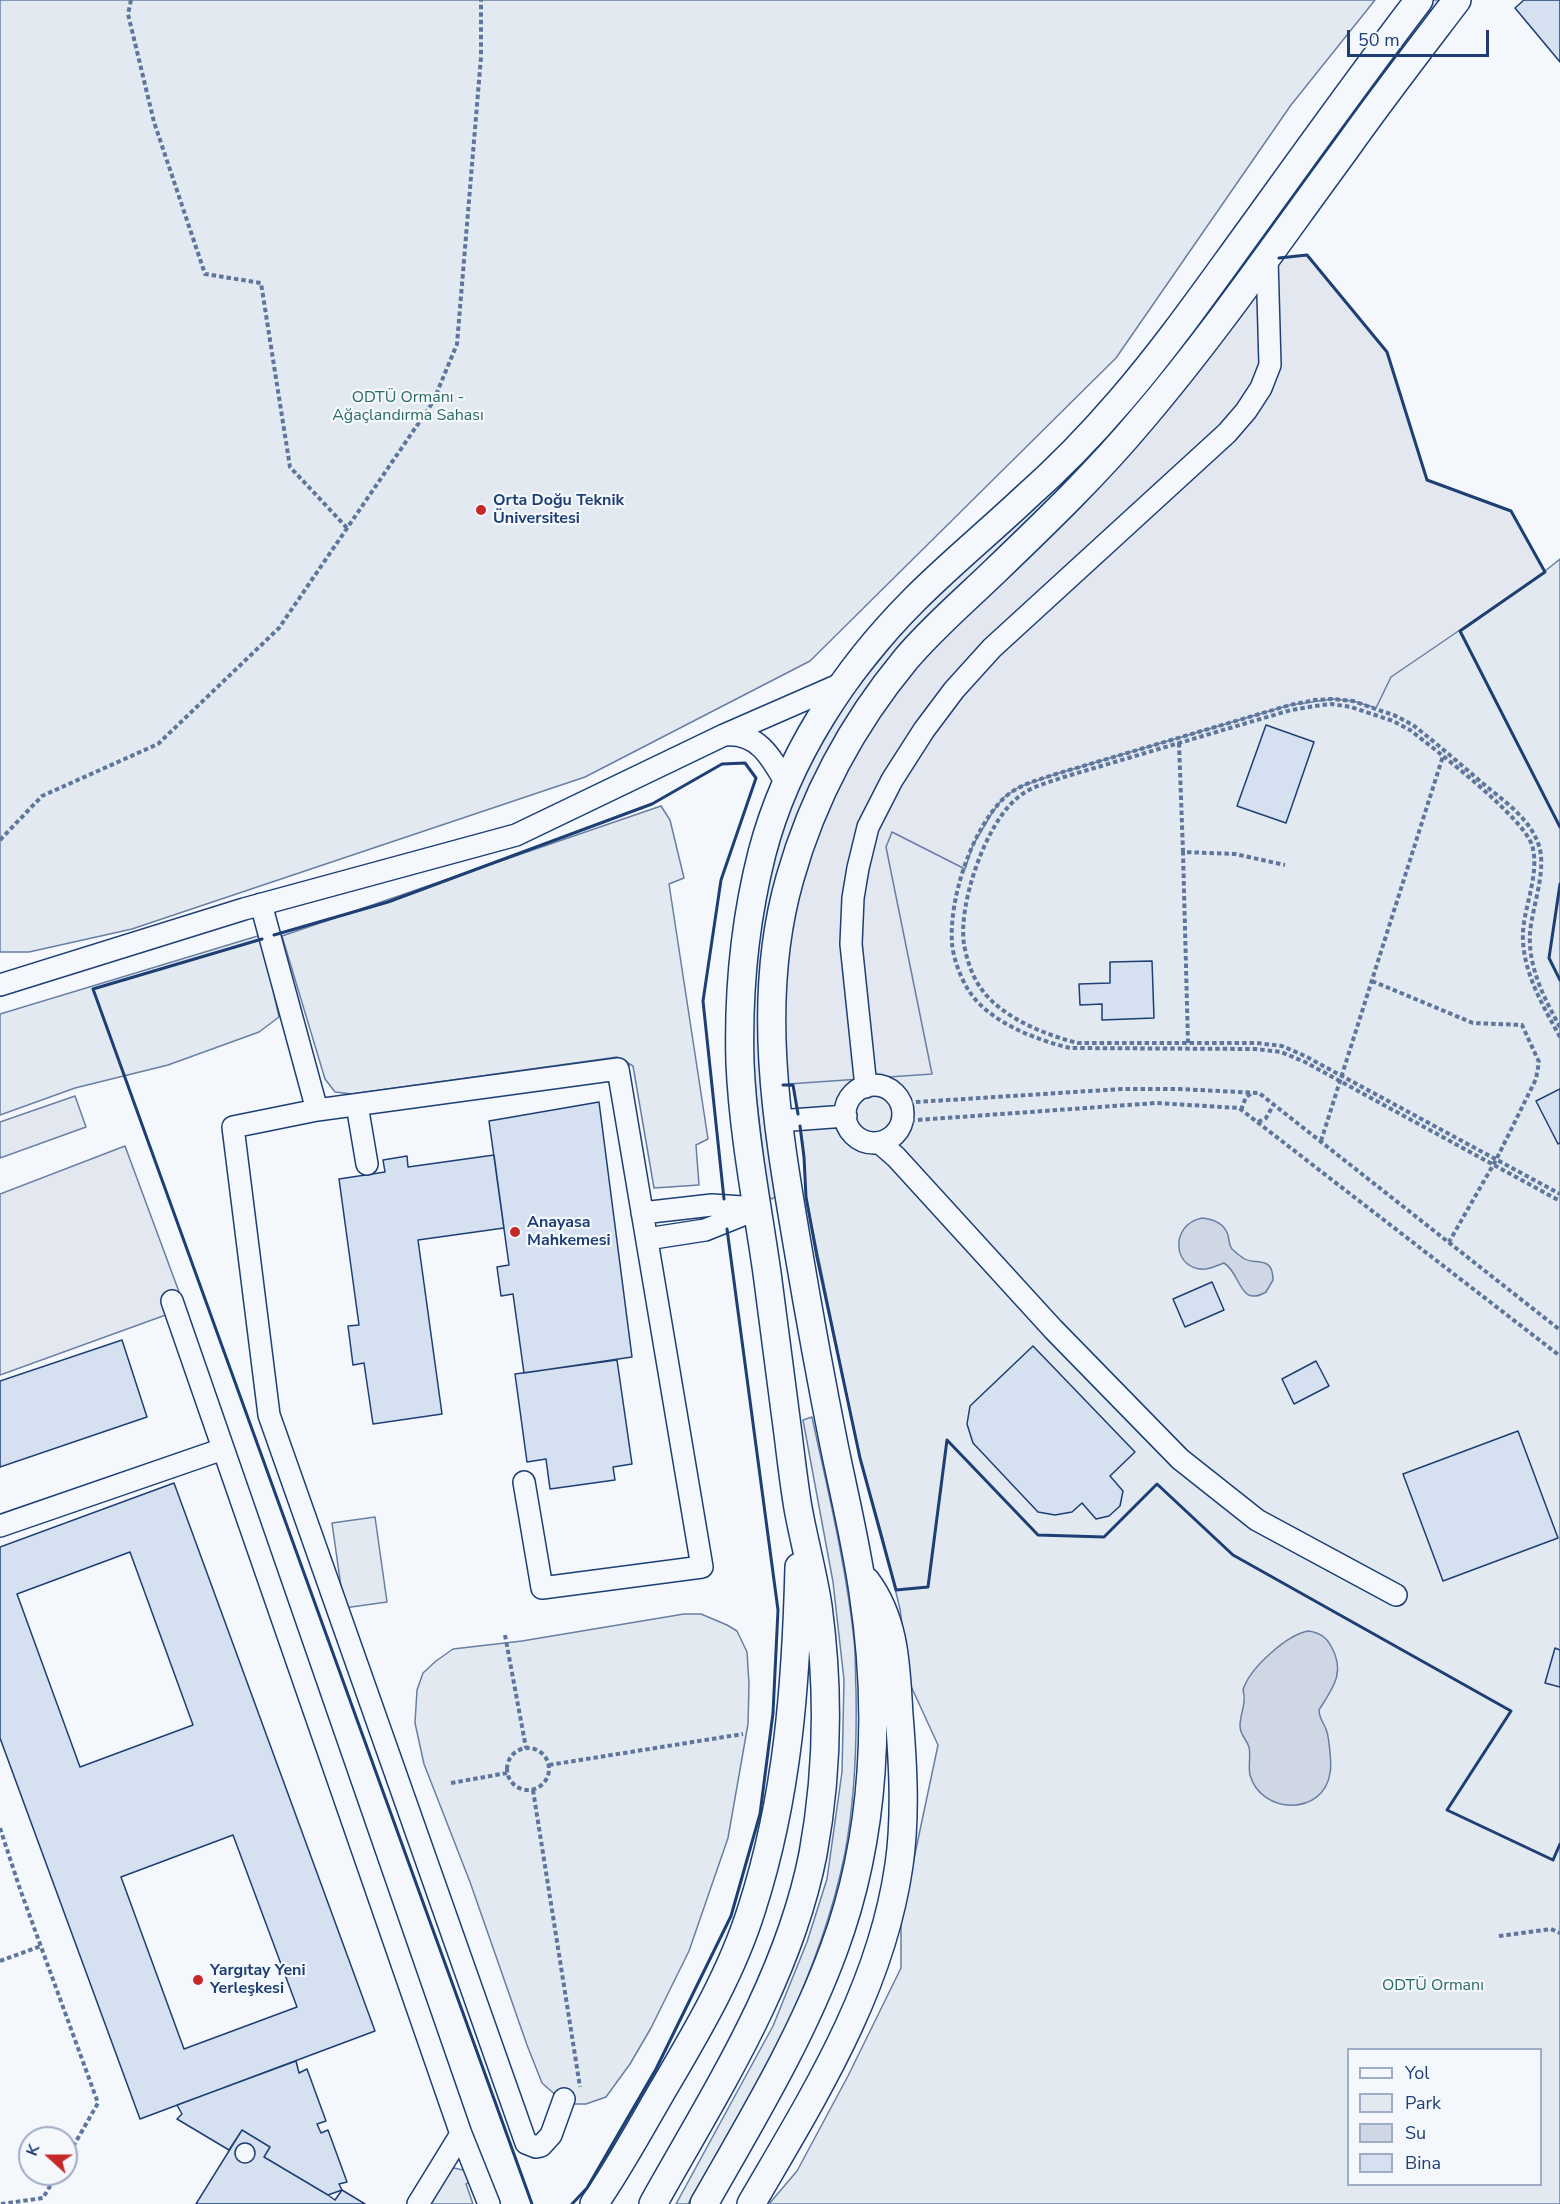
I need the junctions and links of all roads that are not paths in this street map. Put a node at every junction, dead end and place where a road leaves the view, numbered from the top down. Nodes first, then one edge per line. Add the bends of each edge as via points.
1 (1419, 0) edge
2 (1457, 0) edge
3 (1267, 259) junction
4 (843, 683) junction
5 (724, 735) junction
6 (787, 785) junction
7 (261, 904) junction
8 (0, 985) edge
9 (866, 1087) junction
10 (357, 1105) junction
11 (317, 1110) junction
12 (846, 1116) junction
13 (778, 1121) junction
14 (888, 1147) junction
15 (367, 1164) dead end
16 (790, 1203) junction
17 (758, 1208) junction
18 (642, 1213) junction
19 (647, 1239) junction
20 (172, 1301) dead end
21 (223, 1449) junction
22 (524, 1482) dead end
23 (798, 1506) junction
24 (0, 1526) edge
25 (860, 1573) junction
26 (1396, 1594) dead end
27 (564, 2099) road end
28 (461, 2134) junction
29 (598, 2200) edge
30 (418, 2204) edge
31 (489, 2204) edge
32 (652, 2204) edge
33 (704, 2204) edge
34 (751, 2204) edge

1 - 4 main road via 1134,385 1060,465 913,600
2 - 3 main road
3 - 9 street via 1270,365 1261,388 1245,411 1227,433 969,673 924,730 868,827 853,898 851,944
3 - 13 main road via 1194,357 1108,458 909,656 843,748 802,840 782,914 771,1020
4 - 5 street
4 - 6 main road via 823,712
5 - 6 street via 738,734 759,745
5 - 7 street via 516,836
6 - 17 main road via 760,860 740,1017 742,1085
7 - 8 street
7 - 11 street
9 - 12 street via 851,1098
9 - 14 street via 887,1088 895,1094 902,1112 897,1133
10 - 11 street
10 - 15 street
10 - 18 street via 618,1069
11 - 27 street via 233,1127 269,1415 526,2143 536,2147 546,2142
12 - 13 street
12 - 14 street via 848,1126 860,1140
13 - 16 main road
14 - 26 street via 1053,1329 1180,1459 1257,1520
16 - 17 main road
16 - 25 main road
17 - 18 street via 712,1205
17 - 19 street via 705,1230
17 - 23 main road
18 - 19 street
19 - 22 street via 702,1568 542,1588
20 - 21 street
21 - 24 street
21 - 28 street
23 - 29 main road via 798,1618 791,1730 752,1910 713,2002
23 - 32 main road via 824,1653 824,1761 812,1856 792,1932 766,1995 727,2073
25 - 33 main road via 872,1675 872,1730 868,1805 852,1889 835,1947 799,2031
25 - 34 main road via 883,1607 896,1655 902,1801 899,1864 888,1920 855,2015 826,2074
28 - 30 street
28 - 31 street

